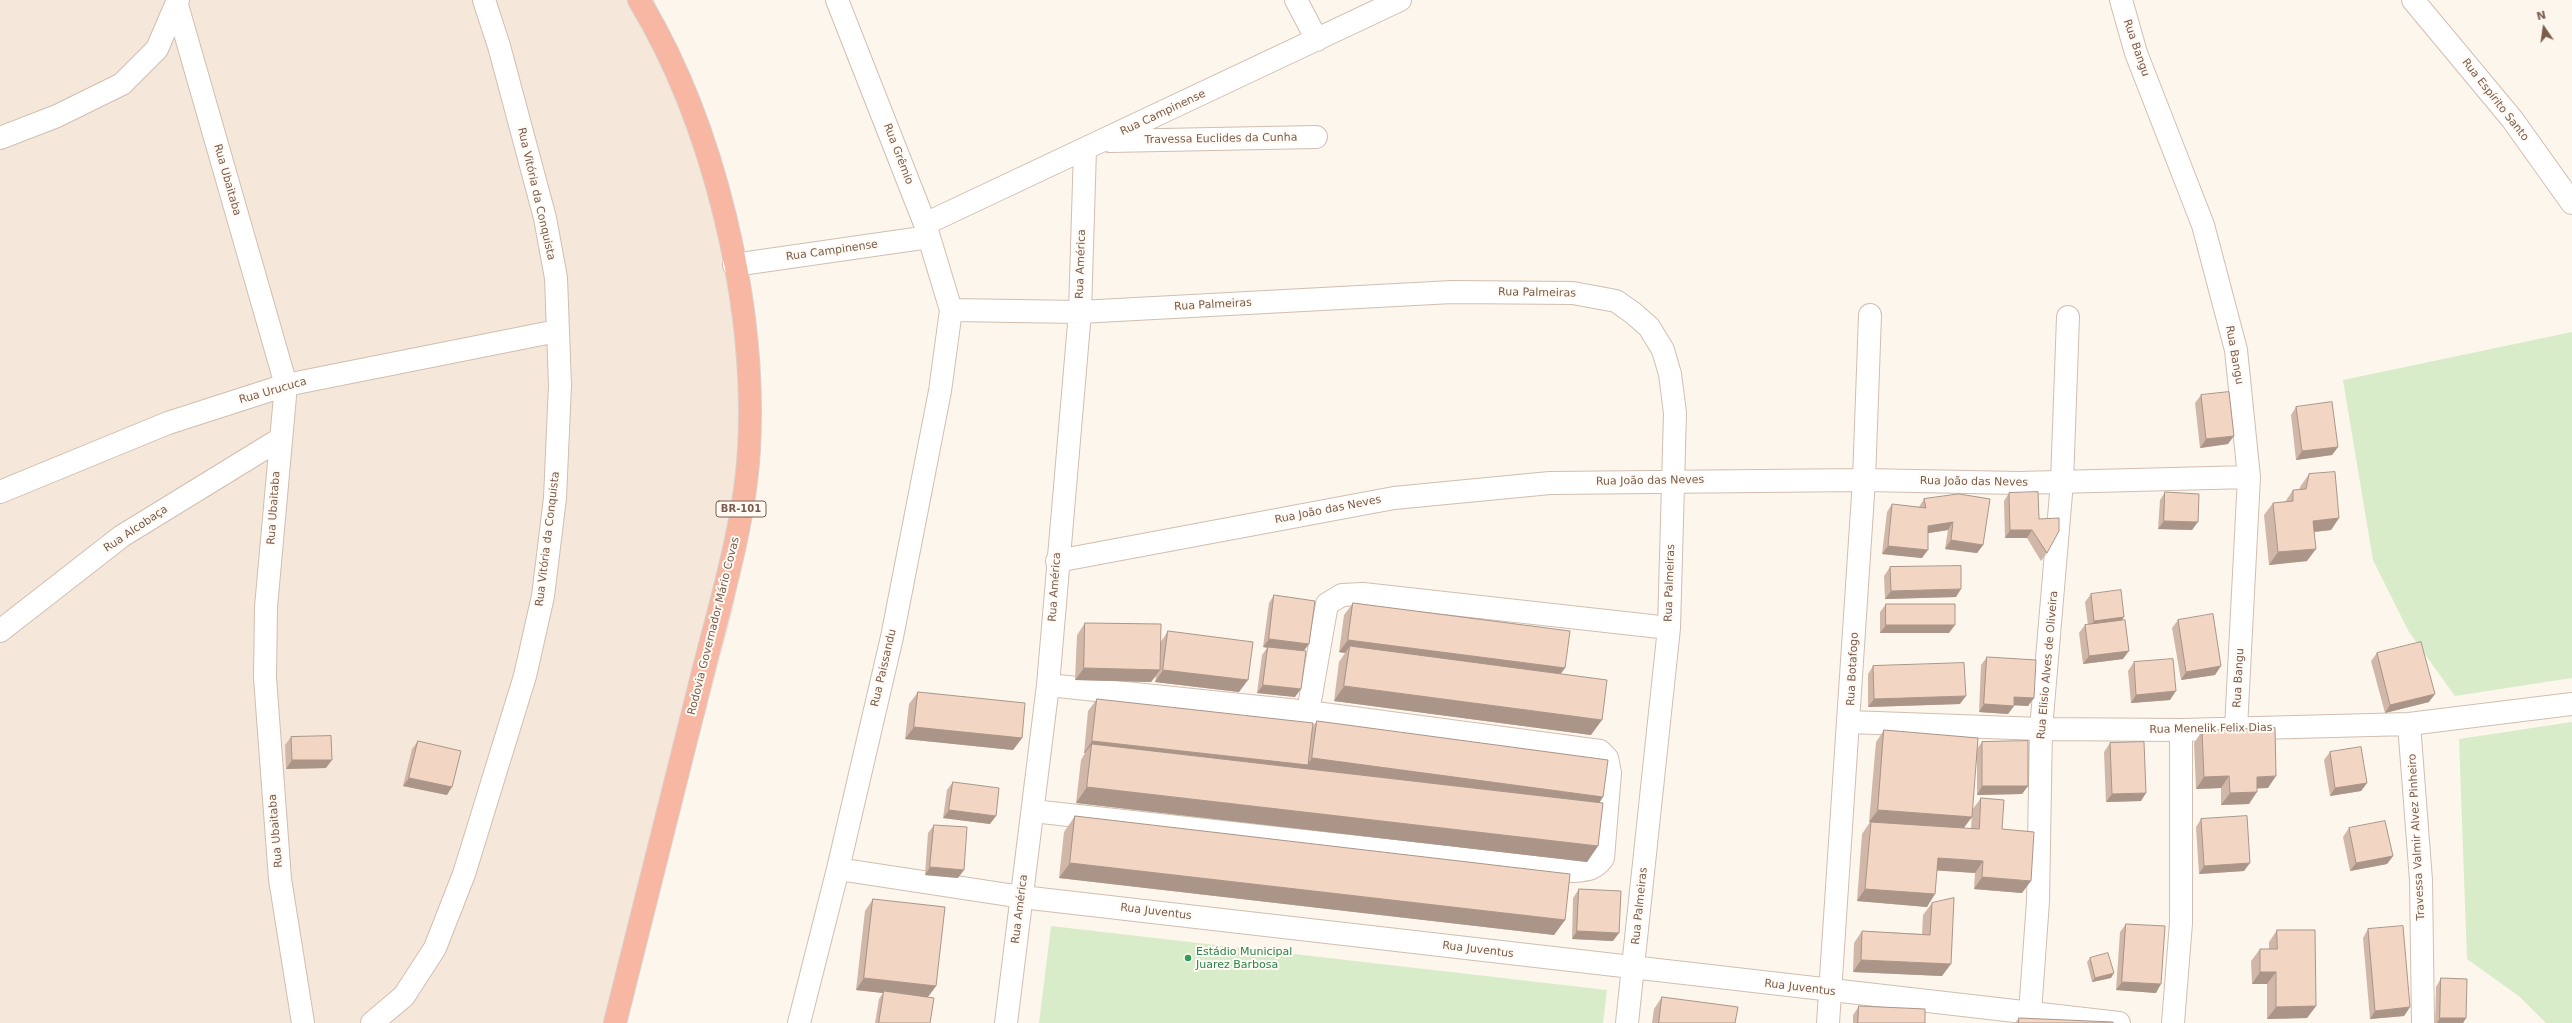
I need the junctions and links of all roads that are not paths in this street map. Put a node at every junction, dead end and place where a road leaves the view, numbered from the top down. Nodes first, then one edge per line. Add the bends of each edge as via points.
1 (484, 0) edge
2 (639, 0) edge
3 (837, 0) edge
4 (1296, 0) edge
5 (1400, 0) edge
6 (2121, 0) edge
7 (2414, 0) edge
8 (177, 3) edge
9 (1317, 40) junction
10 (1316, 137) dead end
11 (0, 138) edge
12 (1094, 145) junction
13 (2572, 203) edge
14 (927, 230) junction
15 (734, 264) junction
16 (951, 310) junction
17 (1080, 312) junction
18 (1870, 315) dead end
19 (2068, 317) dead end
20 (557, 331) junction
21 (286, 385) junction
22 (280, 439) junction
23 (2249, 477) junction
24 (1864, 480) junction
25 (1674, 481) junction
26 (2062, 482) junction
27 (0, 492) edge
28 (1057, 561) junction
29 (1669, 628) junction
30 (0, 630) edge
31 (1048, 685) junction
32 (2572, 704) edge
33 (1308, 712) junction
34 (1849, 722) junction
35 (2409, 724) junction
36 (2236, 728) junction
37 (2042, 729) junction
38 (2181, 730) junction
39 (1033, 811) junction
40 (838, 870) junction
41 (1022, 897) junction
42 (1634, 967) junction
43 (1831, 992) junction
44 (2030, 1013) junction
45 (2094, 1022) edge
46 (303, 1023) edge
47 (372, 1023) edge
48 (615, 1023) edge
49 (800, 1023) edge
50 (1006, 1023) edge
51 (1627, 1023) edge
52 (1828, 1023) edge
53 (2119, 1023) edge
54 (2173, 1023) edge
55 (2423, 1023) edge

1 - 20 street, Rua Vitória da Conquista via 499,46 544,218 556,278
2 - 15 highway, Rodovia Governador Mário Covas / BR-101 via 685,93 708,153 729,231
3 - 14 street, Rua Grêmio
4 - 9 street
5 - 9 street, Rua Campinense
6 - 23 street, Rua Bangu via 2136,53 2191,189 2205,232 2236,350
7 - 13 street, Rua Espírito Santo via 2512,119
8 - 11 street via 157,49 122,84 57,116
8 - 21 street, Rua Ubaitaba
9 - 12 street, Rua Campinense
10 - 12 street, Travessa Euclides da Cunha
12 - 14 street, Rua Campinense
12 - 17 street, Rua América
14 - 15 street, Rua Campinense
14 - 16 street, Rua Grêmio
15 - 48 highway, Rodovia Governador Mário Covas / BR-101 via 750,391 749,451 739,519
16 - 17 street, Rua Palmeiras
16 - 40 street, Rua Paissandu via 940,391 892,637
17 - 25 street, Rua Palmeiras via 1452,292 1573,292 1616,301 1649,327 1664,350 1675,413
17 - 28 street, Rua América
18 - 24 street, Rua Botafogo
19 - 26 street, Rua Elisio Alves de Oliveira
20 - 21 street, Rua Urucuca
20 - 47 street, Rua Vitória da Conquista via 560,385 555,498 543,596 525,676 464,874 435,948 404,996
21 - 22 street, Rua Ubaitaba
21 - 27 street, Rua Urucuca via 168,423
22 - 30 street, Rua Alcobaça via 122,536
22 - 46 street, Rua Ubaitaba via 266,607 265,678 280,879
23 - 26 street, Rua João das Neves
23 - 36 street, Rua Bangu
24 - 25 street, Rua João das Neves
24 - 26 street, Rua João das Neves
24 - 34 street, Rua Botafogo
25 - 28 street, Rua João das Neves via 1550,483 1394,498
25 - 29 street, Rua Palmeiras
26 - 37 street, Rua Elisio Alves de Oliveira
28 - 31 street, Rua América
29 - 33 street via 1363,594 1342,595 1327,604
29 - 42 street, Rua Palmeiras
31 - 33 street
31 - 39 street, Rua América
32 - 35 street, Rua Menelik Felix Dias
33 - 39 street via 1600,751 1607,758 1610,773 1604,858 1589,870 1574,871
34 - 37 street, Rua Menelik Felix Dias
34 - 43 street, Rua Botafogo
35 - 36 street, Rua Menelik Felix Dias
35 - 55 street, Travessa Valmir Alvez Pinheiro via 2422,880
36 - 38 street, Rua Menelik Felix Dias
37 - 38 street, Rua Menelik Felix Dias
37 - 44 street, Rua Elisio Alves de Oliveira via 2038,901
38 - 54 street via 2181,923
39 - 41 street, Rua América
40 - 41 street, Rua Juventus
40 - 49 street, Rua Paissandu
41 - 42 street, Rua Juventus
41 - 50 street, Rua América
42 - 43 street, Rua Juventus
42 - 51 street, Rua Palmeiras
43 - 44 street, Rua Juventus
43 - 52 street, Rua Botafogo
44 - 45 street, Rua Juventus
45 - 53 street, Rua Juventus

